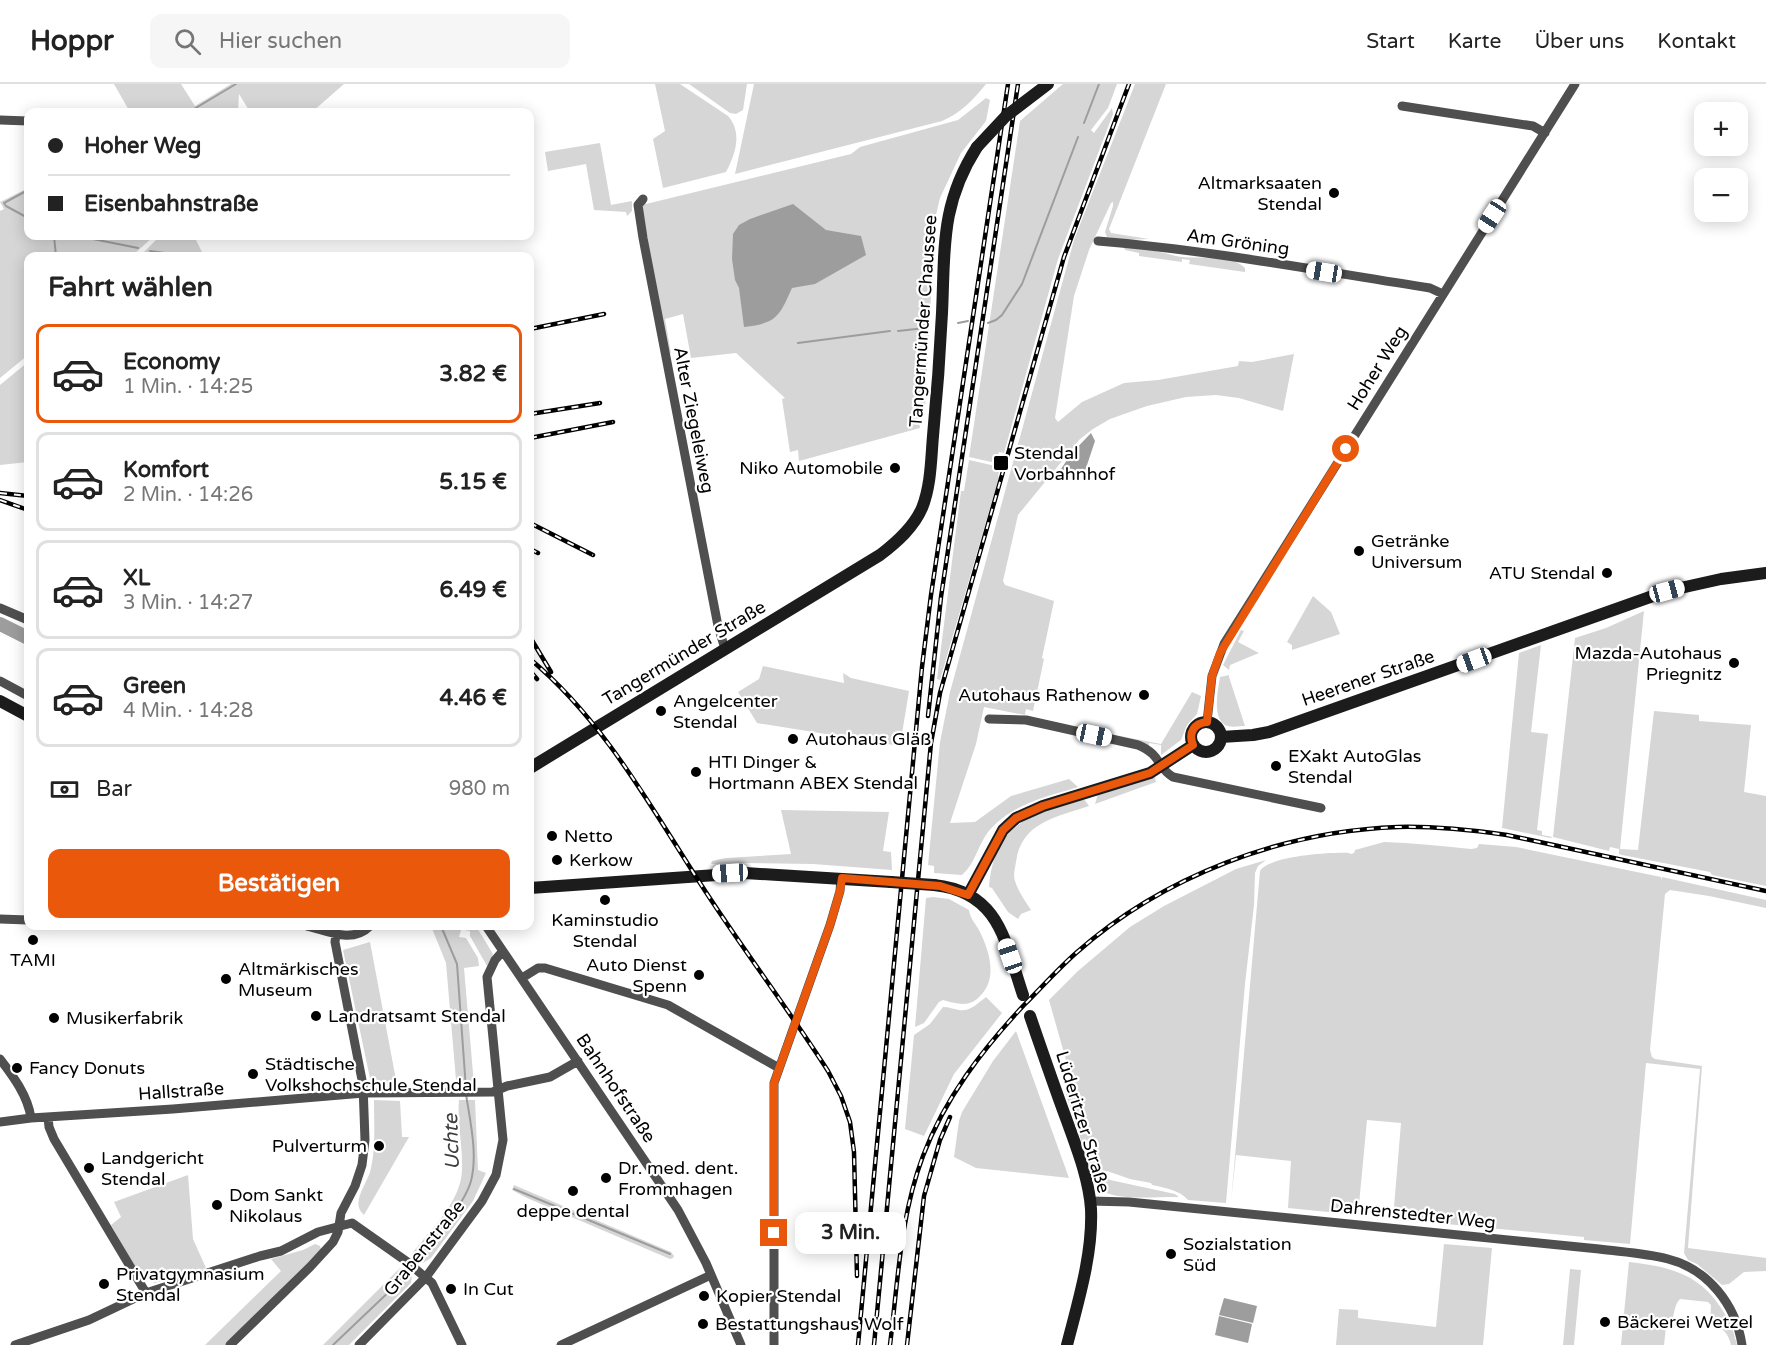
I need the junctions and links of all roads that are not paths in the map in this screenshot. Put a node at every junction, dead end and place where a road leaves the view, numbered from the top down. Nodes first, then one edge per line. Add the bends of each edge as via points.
1 (1048, 84) edge
2 (1575, 84) edge
3 (1402, 106) dead end
4 (0, 120) edge
5 (24, 121) edge
6 (1545, 133) junction
7 (643, 199) dead end
8 (1098, 241) dead end
9 (1443, 294) junction
10 (858, 568) joint
11 (1766, 573) edge
12 (0, 608) edge
13 (24, 618) edge
14 (725, 649) junction
15 (0, 681) edge
16 (24, 694) edge
17 (0, 700) edge
18 (24, 714) edge
19 (989, 719) dead end
20 (1207, 722) junction
21 (1221, 736) junction
22 (1193, 745) junction
23 (534, 766) edge
24 (1163, 766) junction
25 (1321, 808) dead end
26 (842, 878) junction
27 (534, 888) edge
28 (968, 895) junction
29 (0, 920) edge
30 (24, 920) edge
31 (330, 930) edge
32 (355, 930) edge
33 (365, 930) edge
34 (489, 930) edge
35 (503, 951) junction
36 (522, 978) junction
37 (1023, 995) dead end
38 (1030, 1016) dead end
39 (0, 1059) edge
40 (578, 1061) junction
41 (779, 1068) junction
42 (498, 1090) junction
43 (364, 1093) junction
44 (48, 1117) junction
45 (31, 1118) junction
46 (0, 1122) edge
47 (1090, 1201) junction
48 (339, 1225) junction
49 (423, 1274) junction
50 (711, 1275) junction
51 (146, 1293) junction
52 (364, 1343) edge
53 (15, 1345) edge
54 (230, 1345) edge
55 (462, 1345) edge
56 (561, 1345) edge
57 (741, 1345) edge
58 (774, 1345) edge
59 (1067, 1345) edge
60 (1742, 1345) edge

1 - 10 main road, Tangermünder Chaussee, bridge via 1006,116 977,147 956,187 946,223 939,376 925,500 899,540
2 - 6 street, Hoher Weg
3 - 6 street via 1533,126
4 - 5 street
6 - 9 street, Hoher Weg
7 - 14 street, Alter Ziegeleiweg via 638,205 643,238
8 - 9 street, Am Gröning via 1283,265 1430,288
9 - 20 street, Hoher Weg via 1224,644 1212,676
10 - 14 main road, Tangermünder Straße
11 - 21 main road, Heerener Straße via 1667,591 1269,732
12 - 13 street
14 - 23 main road, Tangermünder Straße
15 - 16 street
17 - 18 main road
19 - 24 street via 1026,720 1138,745 1153,752
20 - 21 main road via 1215,725
20 - 22 main road via 1193,729
21 - 22 main road via 1219,745 1208,752
22 - 24 main road
24 - 25 street via 1173,777
24 - 28 main road via 1016,818 1003,830
26 - 27 main road via 730,873
26 - 28 main road, bridge via 934,885
26 - 41 street via 830,925
28 - 37 main road via 985,906 997,923
29 - 30 street
31 - 32 street
31 - 33 street via 354,935
31 - 43 street via 353,1025
34 - 35 street, Bahnhofstraße
35 - 36 street, Bahnhofstraße
35 - 42 street, Grabenstraße via 487,977
36 - 40 street, Bahnhofstraße
36 - 41 street via 544,968 668,1005
38 - 47 main road, Lüderitzer Straße
39 - 45 street via 19,1087
40 - 42 street, Hallstraße via 550,1077
40 - 50 street, Bahnhofstraße via 678,1210
41 - 58 street via 773,1093
42 - 43 street, Hallstraße
42 - 49 street, Grabenstraße via 503,1140 496,1175 482,1201
43 - 44 street, Hallstraße
43 - 48 street via 362,1165
44 - 45 street, Hallstraße
44 - 51 street via 52,1134
45 - 46 street, Hallstraße
47 - 59 main road, Lüderitzer Straße via 1088,1249
47 - 60 street, Dahrenstedter Weg via 1182,1207 1676,1261 1721,1295 1737,1321
48 - 49 street via 355,1224
48 - 51 street via 281,1251
48 - 54 street via 329,1248
49 - 52 street, Grabenstraße
49 - 55 street via 435,1287
50 - 56 street
50 - 57 street, Bahnhofstraße
51 - 53 street via 90,1320

